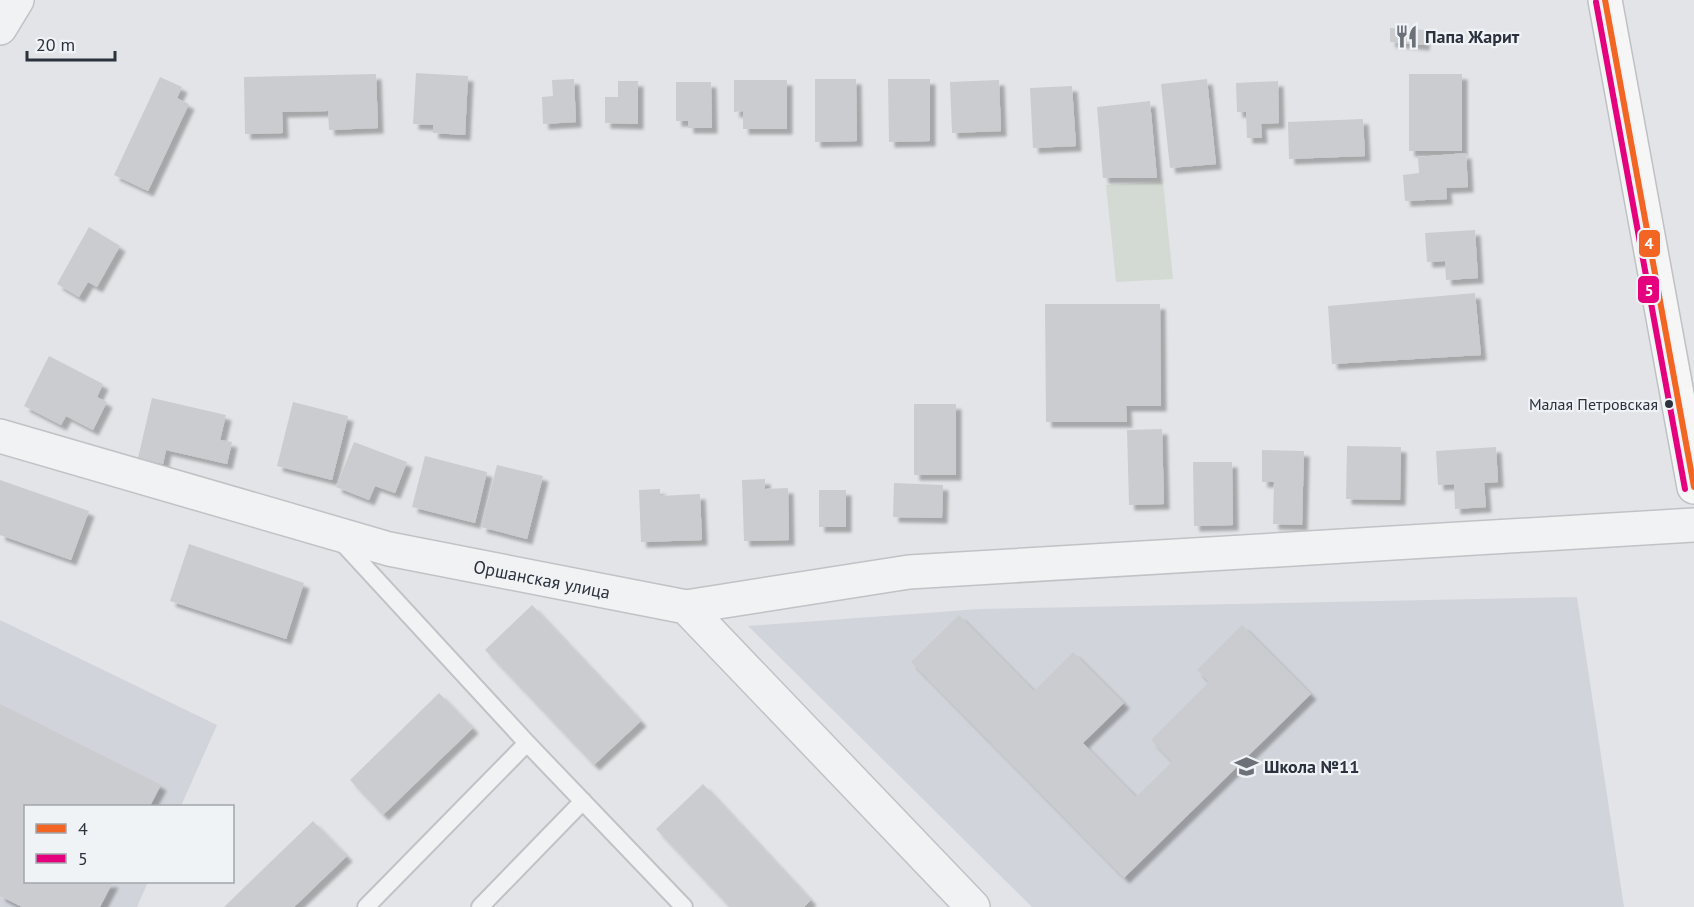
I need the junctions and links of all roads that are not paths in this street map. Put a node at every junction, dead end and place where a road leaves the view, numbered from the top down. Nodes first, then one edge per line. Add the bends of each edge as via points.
1 (17, 0) edge
2 (1605, 0) edge
3 (0, 28) edge
4 (0, 436) edge
5 (1694, 487) edge
6 (1694, 525) edge
7 (332, 532) junction
8 (686, 607) junction
9 (527, 743) junction
10 (583, 801) junction
11 (366, 907) edge
12 (480, 907) edge
13 (684, 907) edge
14 (974, 907) edge

1 - 3 street
2 - 5 main road
4 - 7 street, Оршанская улица
6 - 8 street, Оршанская улица via 909,572
7 - 8 street, Оршанская улица via 389,549
7 - 9 lane
8 - 14 street
9 - 10 lane
9 - 11 lane
10 - 12 lane
10 - 13 lane

